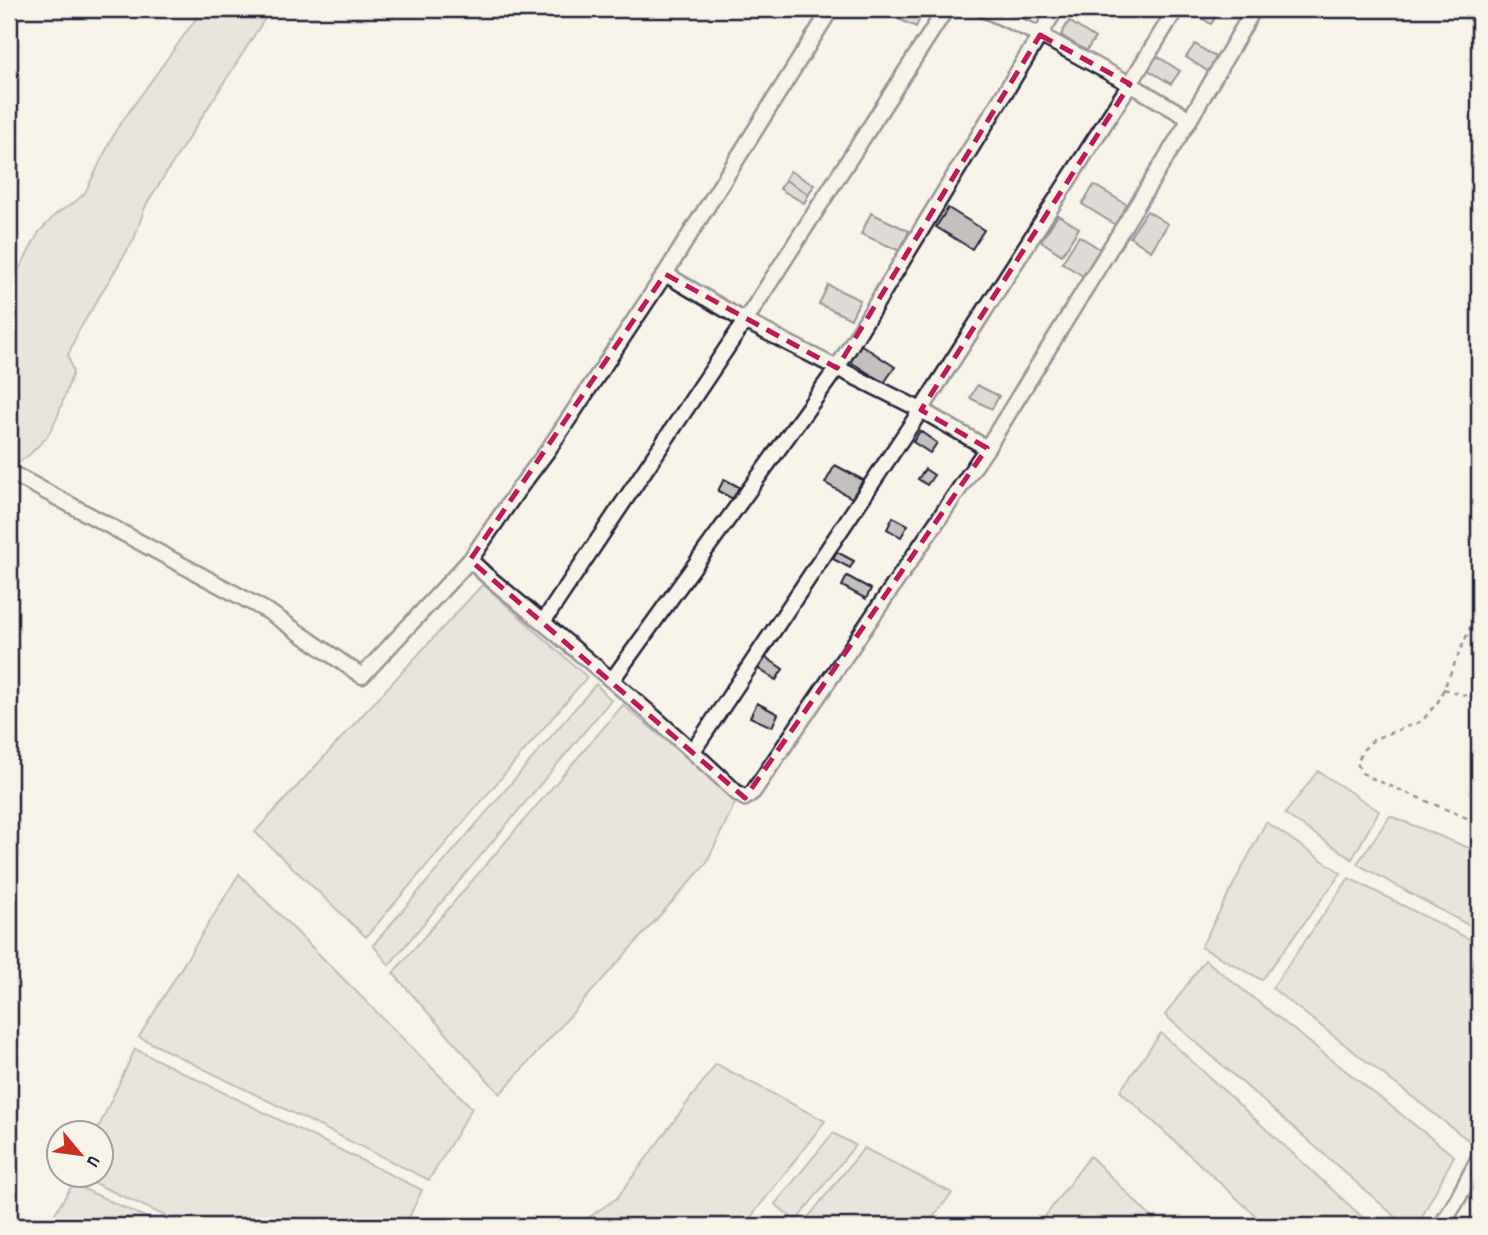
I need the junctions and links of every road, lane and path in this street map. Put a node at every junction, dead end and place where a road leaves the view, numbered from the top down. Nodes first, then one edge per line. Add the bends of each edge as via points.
1 (831, 9) edge
2 (946, 9) edge
3 (983, 9) edge
4 (1056, 9) edge
5 (1176, 9) edge
6 (1254, 9) edge
7 (1040, 35) junction
8 (1130, 84) junction
9 (1191, 119) junction
10 (665, 274) junction
11 (745, 321) junction
12 (837, 368) junction
13 (921, 410) junction
14 (987, 448) junction
15 (17, 476) dead end
16 (470, 560) junction
17 (1479, 607) edge
18 (542, 622) junction
19 (1479, 655) edge
20 (612, 680) junction
21 (1443, 688) junction
22 (1472, 697) junction
23 (1479, 724) edge
24 (693, 751) junction
25 (1479, 823) edge
26 (1479, 1158) edge
27 (1441, 1226) edge

1 - 10 street
2 - 11 street
3 - 7 street
4 - 7 street
5 - 8 street
6 - 9 street
7 - 8 street
7 - 12 street
8 - 9 street
8 - 13 street
9 - 14 street
10 - 11 street
10 - 16 street
11 - 12 street
11 - 18 street
12 - 13 street
12 - 20 street
13 - 14 street
13 - 24 street
14 - 24 street via 753,792 744,798
15 - 16 street via 269,612 362,676
16 - 18 street
17 - 21 path
18 - 20 street
19 - 22 path
20 - 24 street
21 - 22 path
21 - 25 path via 1422,721 1374,739 1357,763 1362,773 1376,780
22 - 23 path
26 - 27 street

